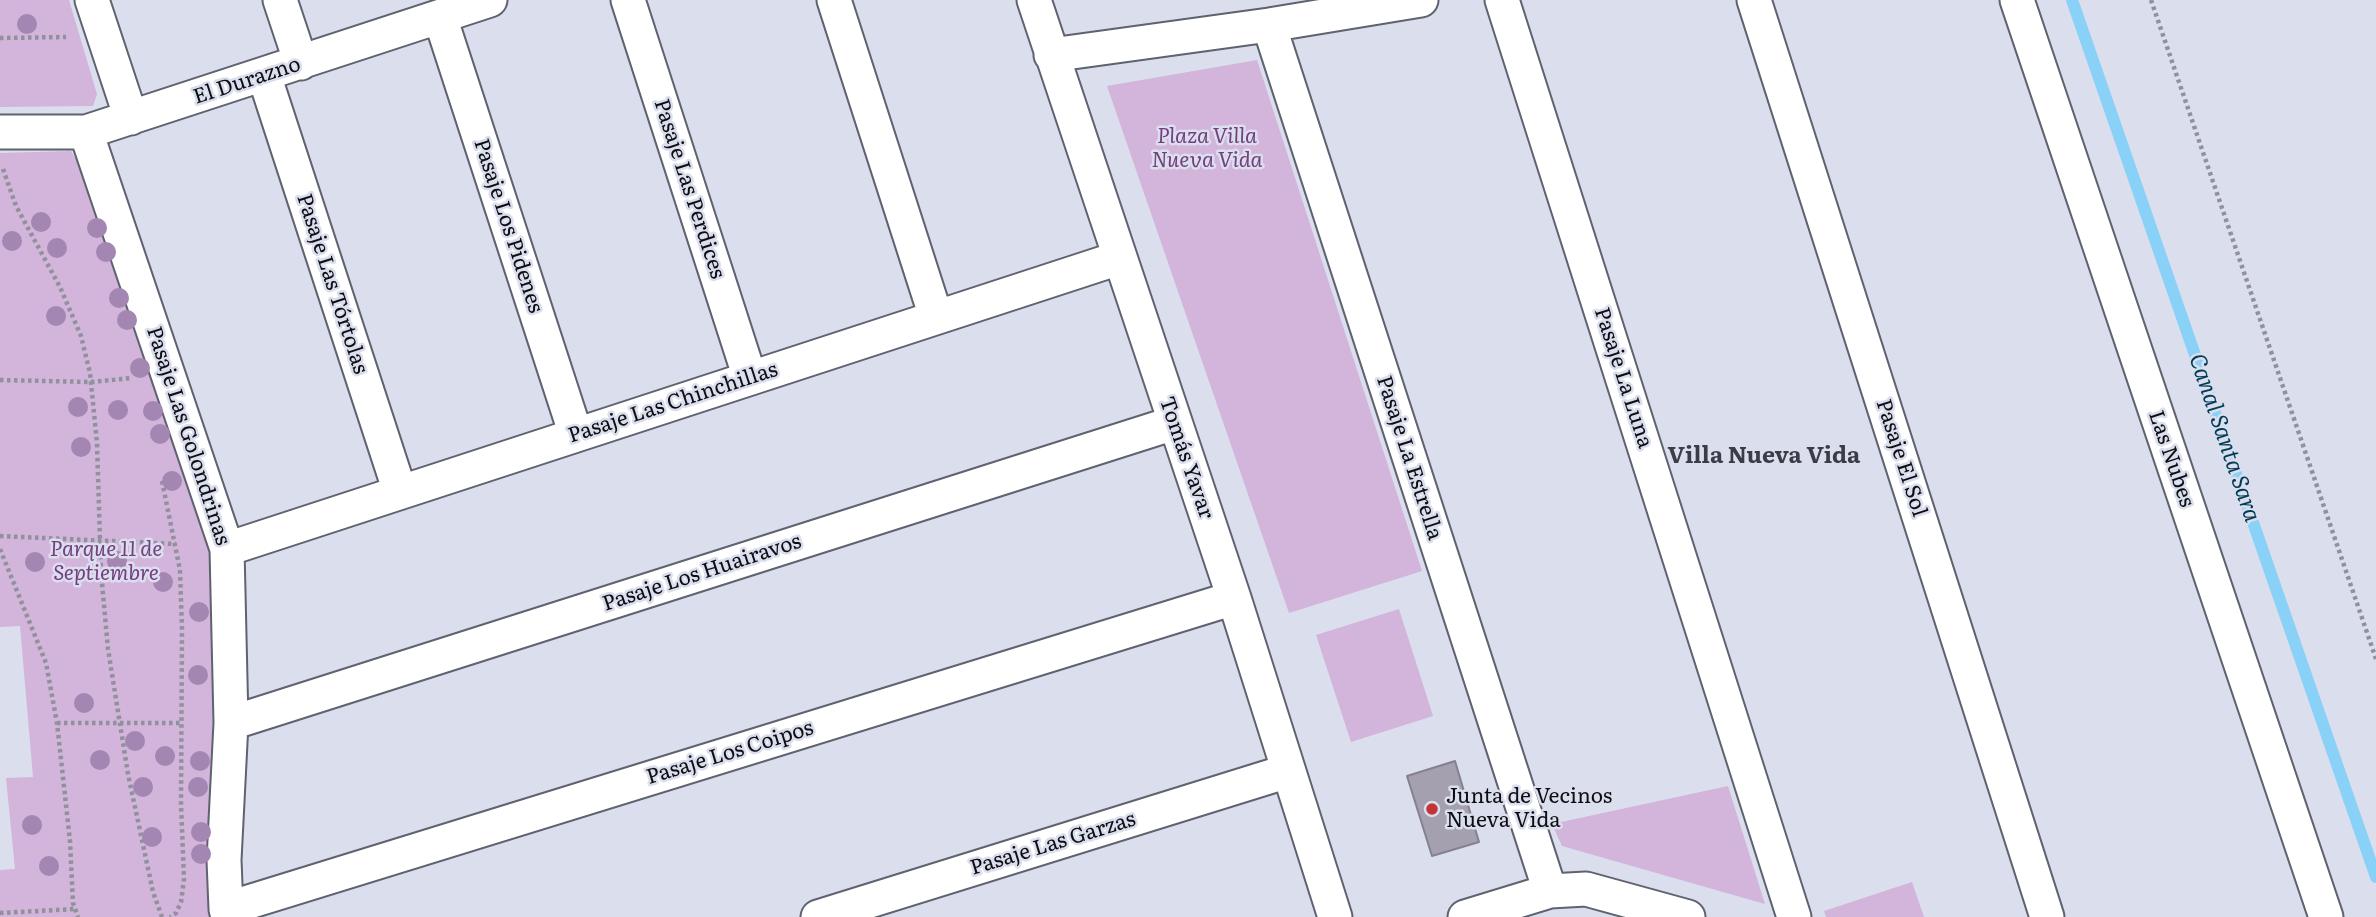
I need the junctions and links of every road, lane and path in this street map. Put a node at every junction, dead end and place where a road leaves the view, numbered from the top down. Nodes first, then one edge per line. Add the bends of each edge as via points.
1 (92, 0) edge
2 (280, 0) edge
3 (628, 0) edge
4 (834, 0) edge
5 (1034, 0) edge
6 (1422, 0) edge
7 (1502, 0) edge
8 (1754, 0) edge
9 (2017, 0) edge
10 (2151, 0) edge
11 (467, 6) edge
12 (1269, 25) junction
13 (104, 37) junction
14 (0, 38) edge
15 (1051, 55) junction
16 (300, 63) junction
17 (264, 75) junction
18 (131, 118) junction
19 (0, 132) edge
20 (86, 132) junction
21 (0, 161) edge
22 (1119, 258) junction
23 (936, 317) junction
24 (750, 378) junction
25 (0, 380) edge
26 (91, 382) junction
27 (137, 390) dead end
28 (1174, 423) junction
29 (576, 435) junction
30 (160, 474) dead end
31 (400, 492) junction
32 (0, 536) edge
33 (99, 539) junction
34 (176, 544) junction
35 (0, 549) edge
36 (227, 549) junction
37 (1234, 598) junction
38 (2376, 659) edge
39 (57, 723) junction
40 (119, 723) junction
41 (181, 723) junction
42 (231, 723) junction
43 (1288, 772) junction
44 (1550, 891) junction
45 (75, 909) junction
46 (1658, 912) edge
47 (0, 913) edge
48 (227, 913) edge
49 (78, 917) edge
50 (162, 917) edge
51 (170, 917) edge
52 (818, 917) edge
53 (1335, 917) edge
54 (1465, 917) edge
55 (1688, 917) edge
56 (1794, 917) edge
57 (2047, 917) edge
58 (2326, 917) edge

1 - 13 street
2 - 16 street
3 - 24 street, Pasaje Las Perdices
4 - 23 street
5 - 15 street, Tomás Yavar
6 - 12 street
7 - 56 street, Pasaje La Luna
8 - 57 street, Pasaje El Sol
9 - 58 street, Las Nubes
10 - 38 path
11 - 16 street, El Durazno
11 - 29 street, Pasaje Los Pidenes
12 - 15 street
12 - 44 street, Pasaje La Estrella
13 - 14 path
13 - 18 street
15 - 22 street, Tomás Yavar
16 - 17 street, El Durazno
17 - 18 street, El Durazno
17 - 31 street, Pasaje Las Tórtolas
18 - 20 street, El Durazno
19 - 20 street, El Durazno
20 - 36 street, Pasaje Las Golondrinas
21 - 26 path via 16,206 60,287 80,336
22 - 23 street, Pasaje Las Chinchillas
22 - 28 street, Tomás Yavar
23 - 24 street, Pasaje Las Chinchillas
24 - 29 street, Pasaje Las Chinchillas
25 - 26 path
26 - 27 path via 133,377
26 - 33 path
28 - 37 street, Tomás Yavar
28 - 42 street, Pasaje Los Huairavos
29 - 31 street, Pasaje Las Chinchillas
30 - 34 path
31 - 36 street, Pasaje Las Chinchillas
32 - 33 path
33 - 34 path
33 - 40 path
34 - 41 path via 182,618
35 - 39 path via 46,663
36 - 42 street, Pasaje Las Golondrinas
37 - 43 street, Tomás Yavar
37 - 48 street, Pasaje Los Coipos
39 - 40 path
39 - 45 path
40 - 41 path
40 - 50 path
41 - 51 path via 184,878 181,902
42 - 48 street, Pasaje Las Golondrinas via 224,860
43 - 52 street, Pasaje Las Garzas
43 - 53 street, Tomás Yavar
44 - 46 street via 1586,889
44 - 54 street
45 - 47 path
45 - 49 path
46 - 55 street

